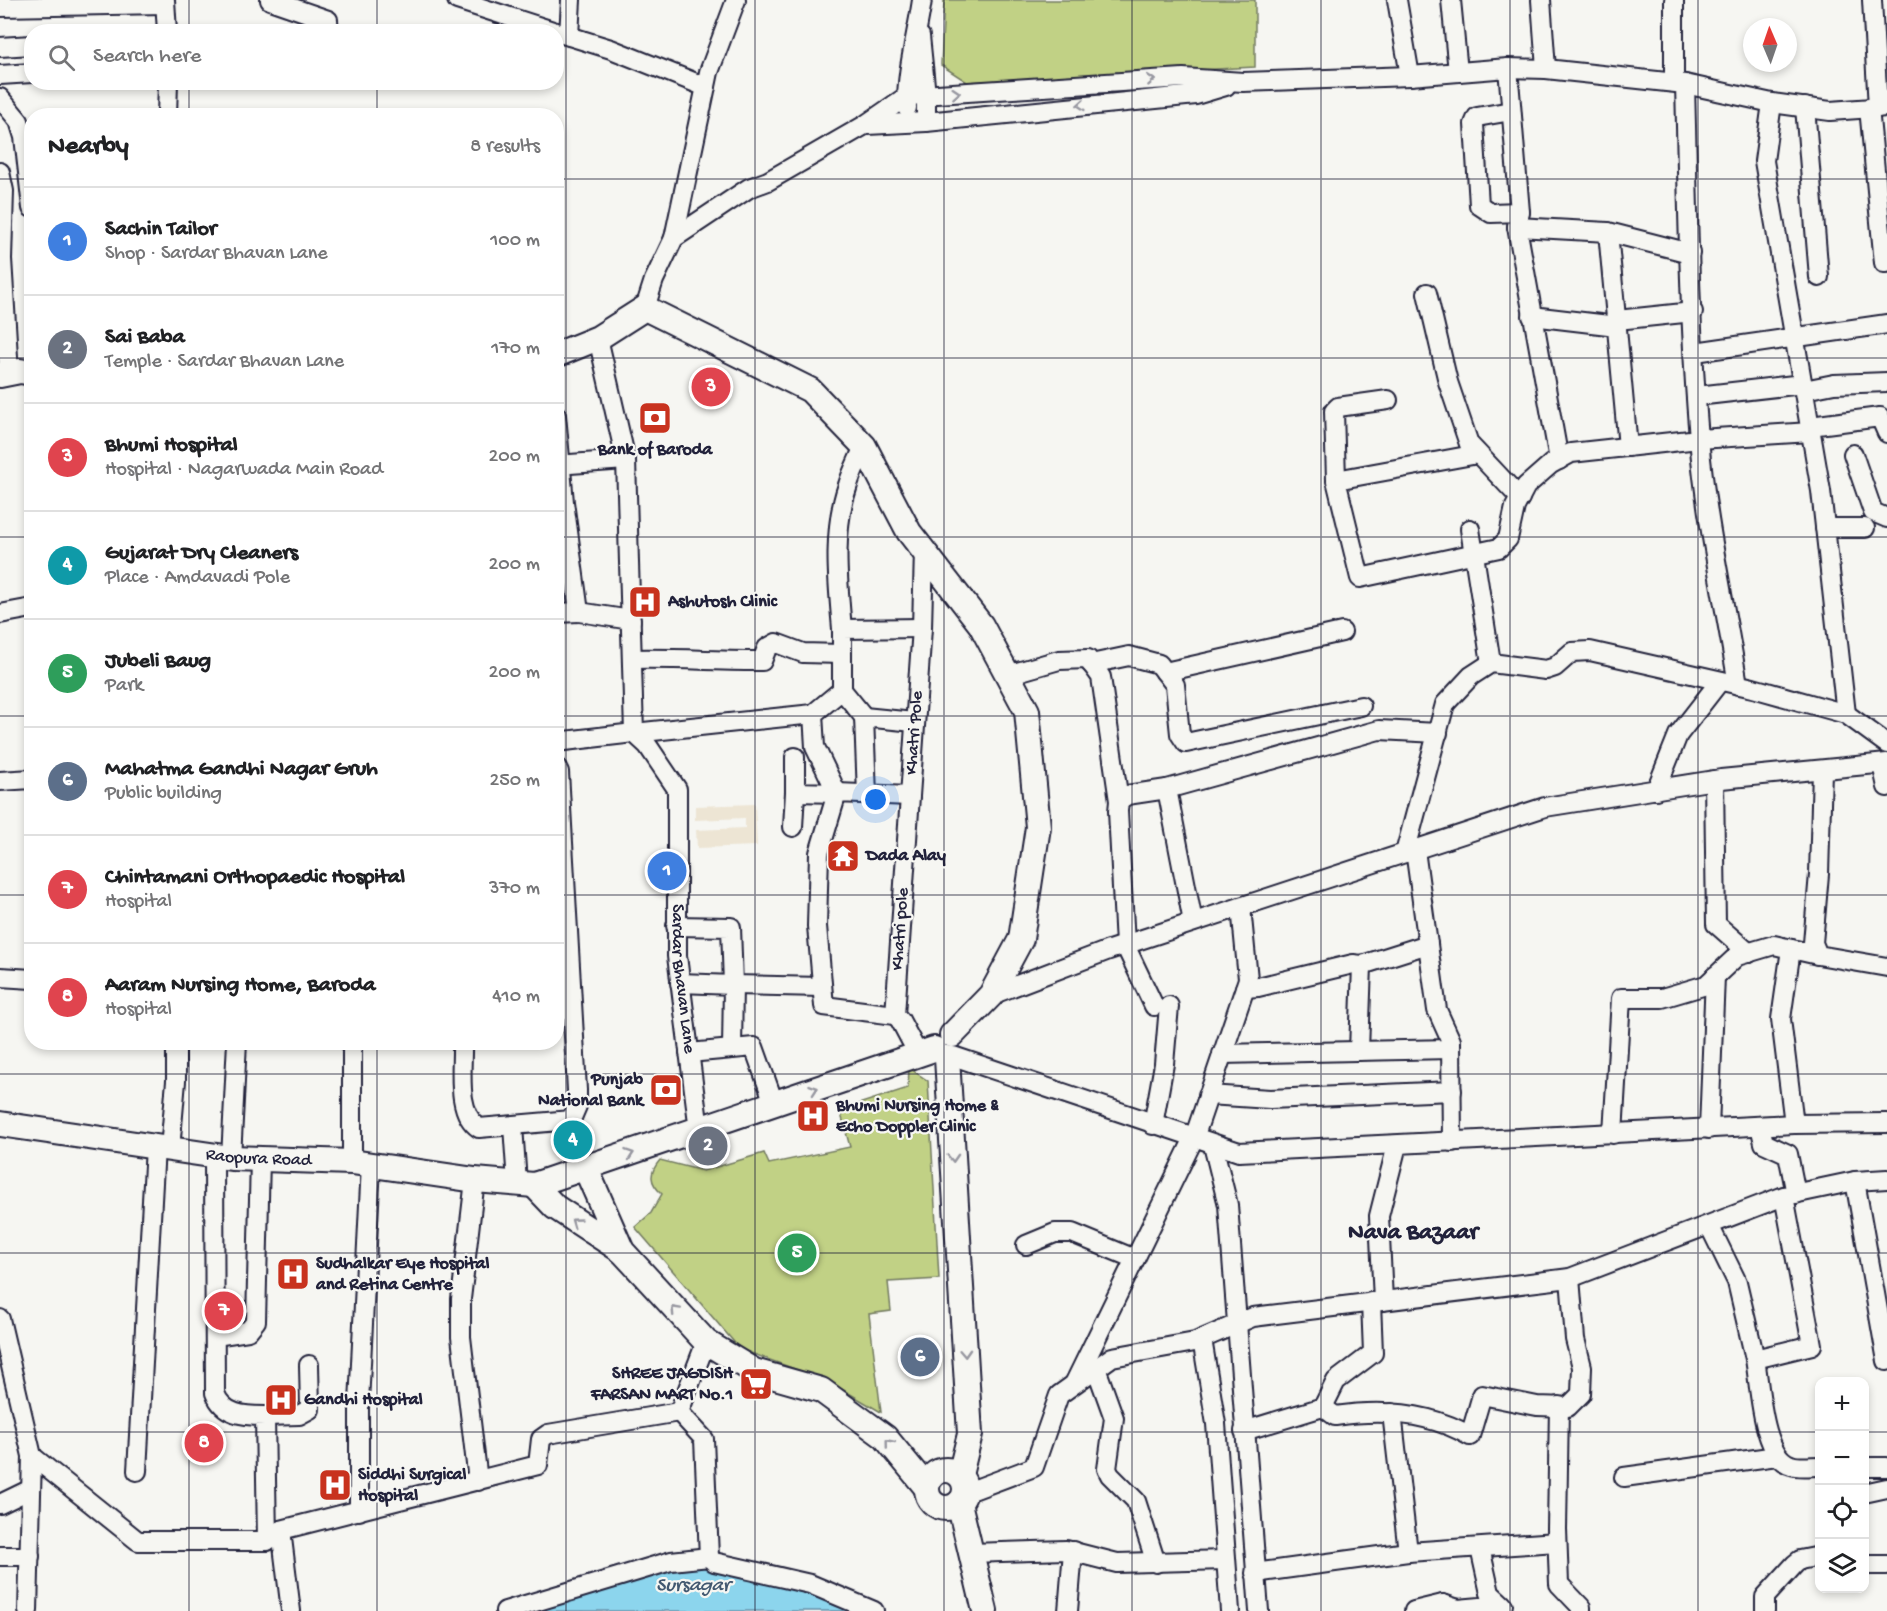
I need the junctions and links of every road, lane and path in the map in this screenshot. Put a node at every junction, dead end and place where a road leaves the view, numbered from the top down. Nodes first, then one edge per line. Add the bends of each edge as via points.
1 (270, 0) edge
2 (457, 0) edge
3 (572, 0) edge
4 (736, 0) edge
5 (922, 0) edge
6 (1397, 0) edge
7 (1451, 0) edge
8 (1541, 0) edge
9 (1674, 0) edge
10 (1872, 0) edge
11 (165, 2) edge
12 (0, 8) edge
13 (166, 24) edge
14 (328, 24) edge
15 (533, 24) edge
16 (564, 24) edge
17 (918, 28) junction
18 (564, 34) edge
19 (24, 46) edge
20 (0, 47) edge
21 (1508, 68) junction
22 (1546, 69) junction
23 (1458, 72) junction
24 (24, 74) edge
25 (0, 75) edge
26 (1410, 76) junction
27 (1243, 82) junction
28 (1679, 83) junction
29 (706, 87) junction
30 (168, 90) edge
31 (926, 95) junction
32 (907, 96) junction
33 (0, 98) edge
34 (1772, 103) junction
35 (1805, 107) junction
36 (167, 108) edge
37 (1878, 108) edge
38 (1511, 111) junction
39 (907, 122) junction
40 (926, 122) junction
41 (865, 125) junction
42 (24, 138) edge
43 (0, 172) edge
44 (1519, 220) junction
45 (1608, 232) junction
46 (674, 238) junction
47 (1690, 254) junction
48 (1887, 263) edge
49 (1819, 277) dead end
50 (1427, 293) dead end
51 (645, 308) junction
52 (1693, 312) junction
53 (1532, 316) junction
54 (1617, 323) junction
55 (1887, 324) edge
56 (598, 338) junction
57 (1796, 338) junction
58 (564, 352) edge
59 (1695, 352) junction
60 (14, 374) edge
61 (1887, 382) edge
62 (1804, 387) junction
63 (1697, 396) junction
64 (1388, 400) dead end
65 (1811, 429) junction
66 (1887, 433) edge
67 (1699, 439) junction
68 (864, 446) junction
69 (1628, 447) junction
70 (1478, 454) junction
71 (1853, 454) dead end
72 (626, 460) junction
73 (1559, 460) junction
74 (564, 465) edge
75 (1336, 480) junction
76 (1520, 498) junction
77 (564, 502) edge
78 (1887, 518) edge
79 (1825, 528) junction
80 (1865, 528) dead end
81 (1470, 529) dead end
82 (924, 550) junction
83 (1472, 554) junction
84 (24, 610) edge
85 (579, 612) junction
86 (564, 613) edge
87 (0, 614) edge
88 (631, 620) junction
89 (922, 628) junction
90 (842, 629) junction
91 (1342, 632) dead end
92 (842, 654) junction
93 (632, 659) junction
94 (1491, 663) junction
95 (1091, 664) junction
96 (1165, 672) junction
97 (1008, 675) junction
98 (1729, 683) junction
99 (842, 690) junction
100 (1361, 706) dead end
101 (813, 714) junction
102 (1846, 714) junction
103 (864, 717) junction
104 (914, 722) junction
105 (634, 733) junction
106 (1438, 733) junction
107 (564, 741) edge
108 (1887, 744) edge
109 (795, 758) dead end
110 (1885, 764) edge
111 (1822, 770) junction
112 (24, 780) edge
113 (1714, 780) junction
114 (0, 781) edge
115 (1887, 787) edge
116 (1167, 789) junction
117 (1656, 790) junction
118 (795, 792) junction
119 (837, 793) junction
120 (867, 795) junction
121 (910, 796) junction
122 (1119, 801) junction
123 (793, 827) dead end
124 (1410, 852) junction
125 (564, 870) edge
126 (1241, 907) junction
127 (1193, 922) junction
128 (676, 926) junction
129 (1428, 944) junction
130 (1125, 945) junction
131 (1791, 949) junction
132 (1749, 952) junction
133 (1818, 955) junction
134 (1362, 964) junction
135 (1887, 966) edge
136 (1715, 976) junction
137 (0, 977) edge
138 (24, 978) edge
139 (680, 983) junction
140 (733, 985) junction
141 (822, 987) junction
142 (1245, 988) junction
143 (991, 994) junction
144 (895, 1016) junction
145 (732, 1049) junction
146 (1451, 1049) junction
147 (176, 1050) edge
148 (236, 1050) edge
149 (353, 1050) edge
150 (462, 1050) edge
151 (941, 1050) junction
152 (1359, 1051) junction
153 (689, 1053) junction
154 (1222, 1054) junction
155 (1452, 1091) junction
156 (1208, 1095) junction
157 (774, 1102) junction
158 (1887, 1123) edge
159 (0, 1124) edge
160 (1794, 1124) junction
161 (1153, 1125) junction
162 (513, 1126) junction
163 (1760, 1126) junction
164 (1709, 1129) junction
165 (699, 1130) junction
166 (1613, 1134) junction
167 (1194, 1138) junction
168 (1452, 1142) junction
169 (1214, 1145) junction
170 (1398, 1145) junction
171 (163, 1148) junction
172 (223, 1157) junction
173 (260, 1159) junction
174 (361, 1164) junction
175 (586, 1169) junction
176 (1887, 1179) edge
177 (475, 1180) junction
178 (1855, 1181) junction
179 (526, 1184) junction
180 (1790, 1195) junction
181 (1709, 1225) junction
182 (1026, 1245) dead end
183 (622, 1251) junction
184 (1135, 1258) junction
185 (1570, 1278) junction
186 (1377, 1302) junction
187 (0, 1319) edge
188 (1236, 1324) junction
189 (215, 1336) junction
190 (1202, 1339) junction
191 (705, 1342) junction
192 (1755, 1359) junction
193 (1887, 1361) edge
194 (309, 1365) dead end
195 (1096, 1368) junction
196 (1074, 1384) junction
197 (1559, 1406) junction
198 (1323, 1407) junction
199 (679, 1412) junction
200 (1392, 1413) junction
201 (265, 1416) junction
202 (1244, 1431) junction
203 (32, 1456) junction
204 (1777, 1456) junction
205 (1815, 1466) edge
206 (1869, 1467) edge
207 (1887, 1467) edge
208 (138, 1470) dead end
209 (1624, 1477) dead end
210 (478, 1481) junction
211 (927, 1488) junction
212 (1887, 1488) edge
213 (31, 1489) junction
214 (1869, 1492) edge
215 (957, 1494) junction
216 (0, 1504) edge
217 (359, 1511) junction
218 (274, 1536) junction
219 (1557, 1542) junction
220 (1480, 1548) junction
221 (1073, 1551) junction
222 (1408, 1552) junction
223 (971, 1553) junction
224 (0, 1556) edge
225 (30, 1556) junction
226 (709, 1557) junction
227 (1815, 1557) edge
228 (1225, 1560) junction
229 (1156, 1563) junction
230 (1887, 1564) edge
231 (1869, 1565) edge
232 (1255, 1573) junction
233 (1443, 1607) edge
234 (1503, 1608) edge
235 (28, 1611) edge
236 (291, 1611) edge
237 (505, 1611) edge
238 (874, 1611) edge
239 (970, 1611) edge
240 (985, 1611) edge
241 (1068, 1611) edge
242 (1230, 1611) edge
243 (1259, 1611) edge
244 (1414, 1611) edge
245 (1581, 1611) edge
246 (1765, 1611) edge

1 - 14 street via 328,20
2 - 15 street
3 - 16 street
4 - 29 street
5 - 17 street
6 - 26 street
7 - 23 street
8 - 22 street
9 - 28 street
10 - 37 street
11 - 12 street
11 - 13 street
17 - 31 street
17 - 32 street via 909,63
18 - 29 street
19 - 20 street
21 - 22 street
21 - 23 street
21 - 38 street
22 - 28 street
23 - 26 street
24 - 25 street
26 - 27 street
31 -> 27 street via 1183,78
27 -> 40 street via 1196,95
28 - 34 street
28 - 47 street
29 - 46 street
30 - 36 street
31 - 32 street
31 - 40 street
32 - 39 street
32 - 41 street
33 - 42 street via 19,121
34 - 35 street
34 - 57 street via 1764,161
35 - 37 street via 1830,111
35 - 49 street
37 - 48 street
38 - 44 street
38 - 44 street via 1485,114 1477,117 1474,124 1479,205 1482,210
39 - 40 street
39 - 41 street
41 - 46 street via 749,188
43 - 60 street via 4,191 2,259
44 - 45 street
44 - 53 street
45 - 47 street
45 - 54 street
46 - 51 street
47 - 52 street
50 - 70 street via 1448,382 1469,444
51 - 56 main road
51 - 68 main road via 810,390
52 - 54 street
52 - 59 street
53 - 54 street
53 - 73 street
54 - 69 street
55 - 57 street
56 - 58 main road
56 - 72 street
57 - 59 street
57 - 62 street
59 - 63 street
61 - 62 street
62 - 63 street
62 - 65 street
63 - 67 street
64 - 75 street via 1338,407 1334,411
65 - 66 street via 1880,417
65 - 67 street
65 - 79 street
67 - 69 street
67 - 98 street via 1717,576 1725,600
68 - 82 main road via 909,532
68 - 90 street via 847,486 841,515 837,572
69 - 73 street via 1571,453
70 - 75 street
70 - 76 street
71 - 78 street via 1873,512
72 - 74 street
72 - 88 street
73 - 76 street via 1527,486
75 - 83 street via 1360,578
76 - 83 street via 1508,539 1498,549
77 - 85 street
79 - 80 street
79 - 102 street
81 - 83 street
82 - 89 street, Khatri Pole
82 - 97 main road via 981,625
83 - 94 street
84 - 87 street
85 - 86 street
85 - 88 street
88 - 93 street
89 - 90 street
89 - 104 street, Khatri Pole
90 - 92 street
91 - 96 street
92 - 93 street via 803,652 776,643 767,648 762,661
92 - 99 street
93 - 105 street
94 - 98 street via 1546,669 1555,667 1572,652 1590,651
94 - 106 street via 1471,676 1445,704
95 - 96 street via 1129,657 1159,664
95 - 97 street via 1088,659 1059,660
95 - 122 street via 1101,677
96 - 100 street via 1174,685 1180,735 1186,743
97 - 143 main road via 1027,711 1038,827 1021,939
98 - 102 street
98 - 117 street via 1678,735
99 - 101 street
99 - 103 street
101 - 105 street
101 - 119 street via 815,747
102 - 108 street
103 - 104 street
103 - 120 street
104 - 121 street, Khatri Pole
105 - 107 street
105 - 128 street, Sardar Bhavan Lane via 648,746 677,789
106 - 116 street via 1379,730
106 - 124 street
109 - 118 street
110 - 111 street
110 - 115 street
111 - 113 street
111 - 133 street via 1813,943
112 - 114 street
113 - 117 street
113 - 132 street via 1716,924
116 - 122 street via 1127,795
116 - 127 street
117 - 124 street via 1545,807
118 - 119 street, Khatri Pole
118 - 123 street
119 - 120 street, Khatri Pole
119 - 141 street via 819,853 817,926
120 - 121 street, Khatri Pole
121 - 144 street, Khatri pole
122 - 130 street
124 - 126 street
124 - 129 street
125 - 162 street via 578,1106 572,1120 566,1123
126 - 127 street
126 - 142 street via 1248,979
127 - 130 street
128 - 139 street, Sardar Bhavan Lane
128 - 140 street via 731,927
129 - 134 street
129 - 146 street via 1437,1010
130 - 143 street
130 - 161 street via 1161,1006 1164,1064
131 - 132 street via 1774,945
131 - 133 street
131 - 160 street via 1781,1019
132 - 136 street via 1737,956
133 - 135 street
134 - 142 street
134 - 152 street
136 - 164 street
136 - 166 street via 1706,985 1662,998 1621,998
137 - 138 street
139 - 140 street
139 - 153 street, Sardar Bhavan Lane
140 - 141 street
140 - 145 street
141 - 144 street via 824,1006
142 - 154 street
143 - 151 main road
144 - 151 street
145 - 153 street
145 - 157 street via 754,1047
146 - 152 street
146 - 155 street
147 - 171 street via 176,1081
148 - 172 street
149 - 174 street
150 - 162 street via 464,1102 473,1124 479,1128
157 -> 151 main road
151 - 161 street
151 -> 215 main road via 970,1434
152 - 154 street
153 - 165 street, Sardar Bhavan Lane
154 - 156 street
155 - 156 street via 1270,1099
155 - 168 street
156 - 167 street
157 - 165 main road
158 - 160 street
159 - 171 main road, Raopura Road
160 - 163 street
161 - 167 street
162 - 179 street
163 - 164 street
163 - 180 street via 1764,1143 1788,1154
164 - 166 street
175 -> 165 main road
166 - 168 street
167 - 169 street
167 - 184 street
168 - 170 street
169 - 170 street via 1239,1152
169 - 188 street via 1228,1205
170 - 186 street via 1379,1216
171 - 172 main road, Raopura Road
171 - 208 street
172 - 173 main road, Raopura Road
172 - 189 street
173 - 174 main road, Raopura Road
173 - 189 street via 256,1321 248,1331
174 - 177 main road, Raopura Road
174 - 217 street
175 - 179 main road
175 - 183 main road
176 - 178 street
177 - 179 main road, Raopura Road
177 - 210 street via 461,1299 461,1337
178 - 180 street
178 - 193 street
183 -> 179 main road via 555,1208
180 - 181 street
180 - 192 street via 1812,1345
181 - 185 street
181 - 192 street via 1737,1282
182 - 184 street via 1055,1233 1072,1233
191 -> 183 main road
184 - 196 street
185 - 186 street
185 - 197 street via 1575,1339 1582,1367 1581,1394 1568,1407
186 - 188 street via 1253,1317
186 - 198 street via 1373,1353 1336,1381
187 - 203 street
188 - 190 street
188 - 202 street
189 - 201 street via 218,1402 231,1412
190 - 195 street via 1112,1357
190 - 228 street via 1216,1424
191 - 199 street
211 -> 191 main road via 885,1437 821,1390 754,1371
192 - 204 street via 1769,1442
194 - 201 street via 306,1413
195 - 196 street
195 - 229 street via 1114,1418 1107,1468 1136,1501
196 - 215 street via 1059,1395 1034,1467
197 - 200 street via 1537,1406 1482,1395 1470,1436 1448,1423
197 - 219 street
198 - 200 street via 1335,1416
198 - 202 street
199 - 210 street via 548,1434 541,1439 538,1465
199 - 226 street via 704,1439
200 - 222 street
201 - 218 street
202 - 232 street
203 - 213 street
203 - 218 street via 138,1541
204 - 205 street via 1792,1466
204 - 209 street
206 - 207 street
210 - 217 street
211 - 215 main road via 930,1500 940,1507
211 - 215 main road via 936,1472 948,1470
212 - 214 street
213 - 216 street
213 - 225 street
215 - 223 main road
215 - 239 main road
217 - 218 street
218 - 236 street
219 - 220 street
219 - 245 street via 1559,1584 1581,1606
220 - 222 street
220 - 234 street via 1490,1593
221 - 223 street
221 - 229 street via 1117,1563
221 - 241 street
222 - 232 street
223 - 240 main road
224 - 225 street
225 - 235 street
226 - 237 street via 671,1561
226 - 238 street via 714,1562 829,1590
227 - 246 street via 1795,1564 1765,1597
228 - 229 street
228 - 242 street
230 - 231 street
232 - 243 street
233 - 234 street
233 - 244 street

